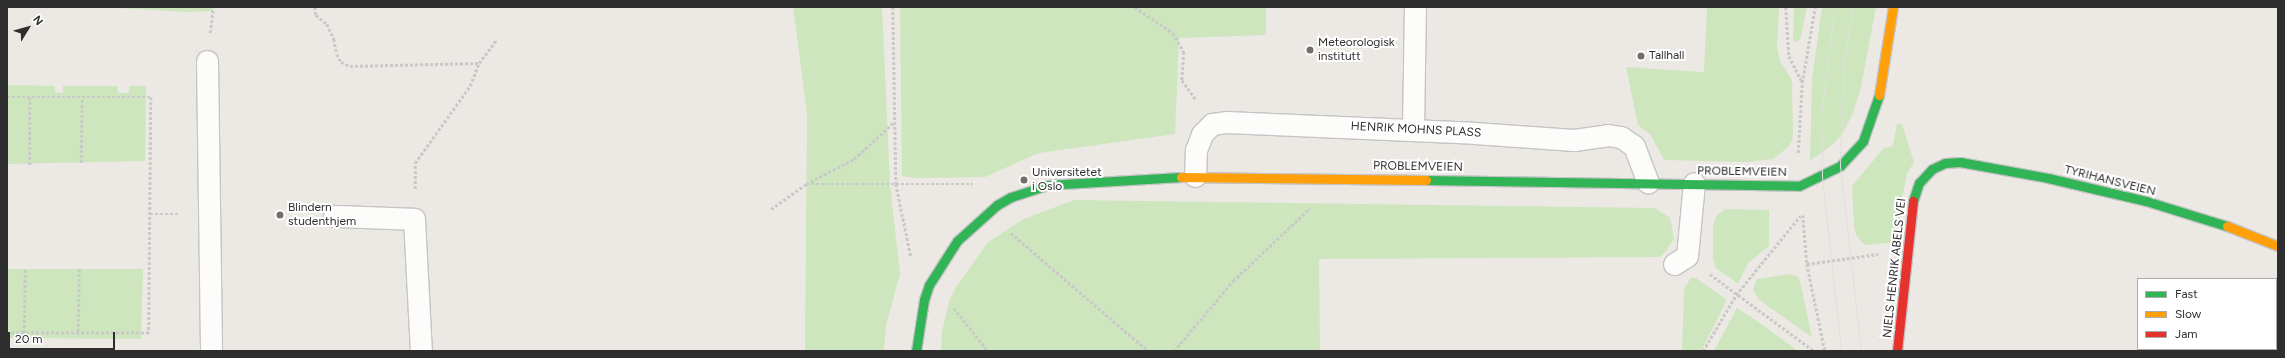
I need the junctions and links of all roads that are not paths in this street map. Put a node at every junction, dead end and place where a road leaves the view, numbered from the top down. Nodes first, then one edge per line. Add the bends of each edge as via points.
1 (1415, 7) edge
2 (1892, 7) edge
3 (207, 61) dead end
4 (1413, 130) junction
5 (1932, 169) joint
6 (1195, 176) junction
7 (1648, 182) junction
8 (1694, 183) junction
9 (334, 216) dead end
10 (2278, 246) edge
11 (1681, 260) road end
12 (211, 351) edge
13 (421, 351) edge
14 (916, 351) edge
15 (1897, 351) edge

1 - 4 lane
2 - 8 street, PROBLEMVEIEN via 1877,106 1863,141 1840,166 1799,186
3 - 12 lane
4 - 6 lane, HENRIK MOHNS PLASS via 1226,122 1212,124 1202,134 1196,150
4 - 7 lane, HENRIK MOHNS PLASS via 1574,140 1596,136 1621,137 1634,146
5 - 10 street, TYRIHANSVEIEN via 1945,163 1960,162 2048,178 2146,201 2246,232
5 - 15 street, NIELS HENRIK ABELS VEI via 1919,182 1914,196
6 - 7 street, PROBLEMVEIEN
6 - 14 street, PROBLEMVEIEN via 1047,185 1011,197 997,205 957,241 934,277 924,300
7 - 8 street, PROBLEMVEIEN
8 - 11 lane
9 - 13 lane via 414,219

